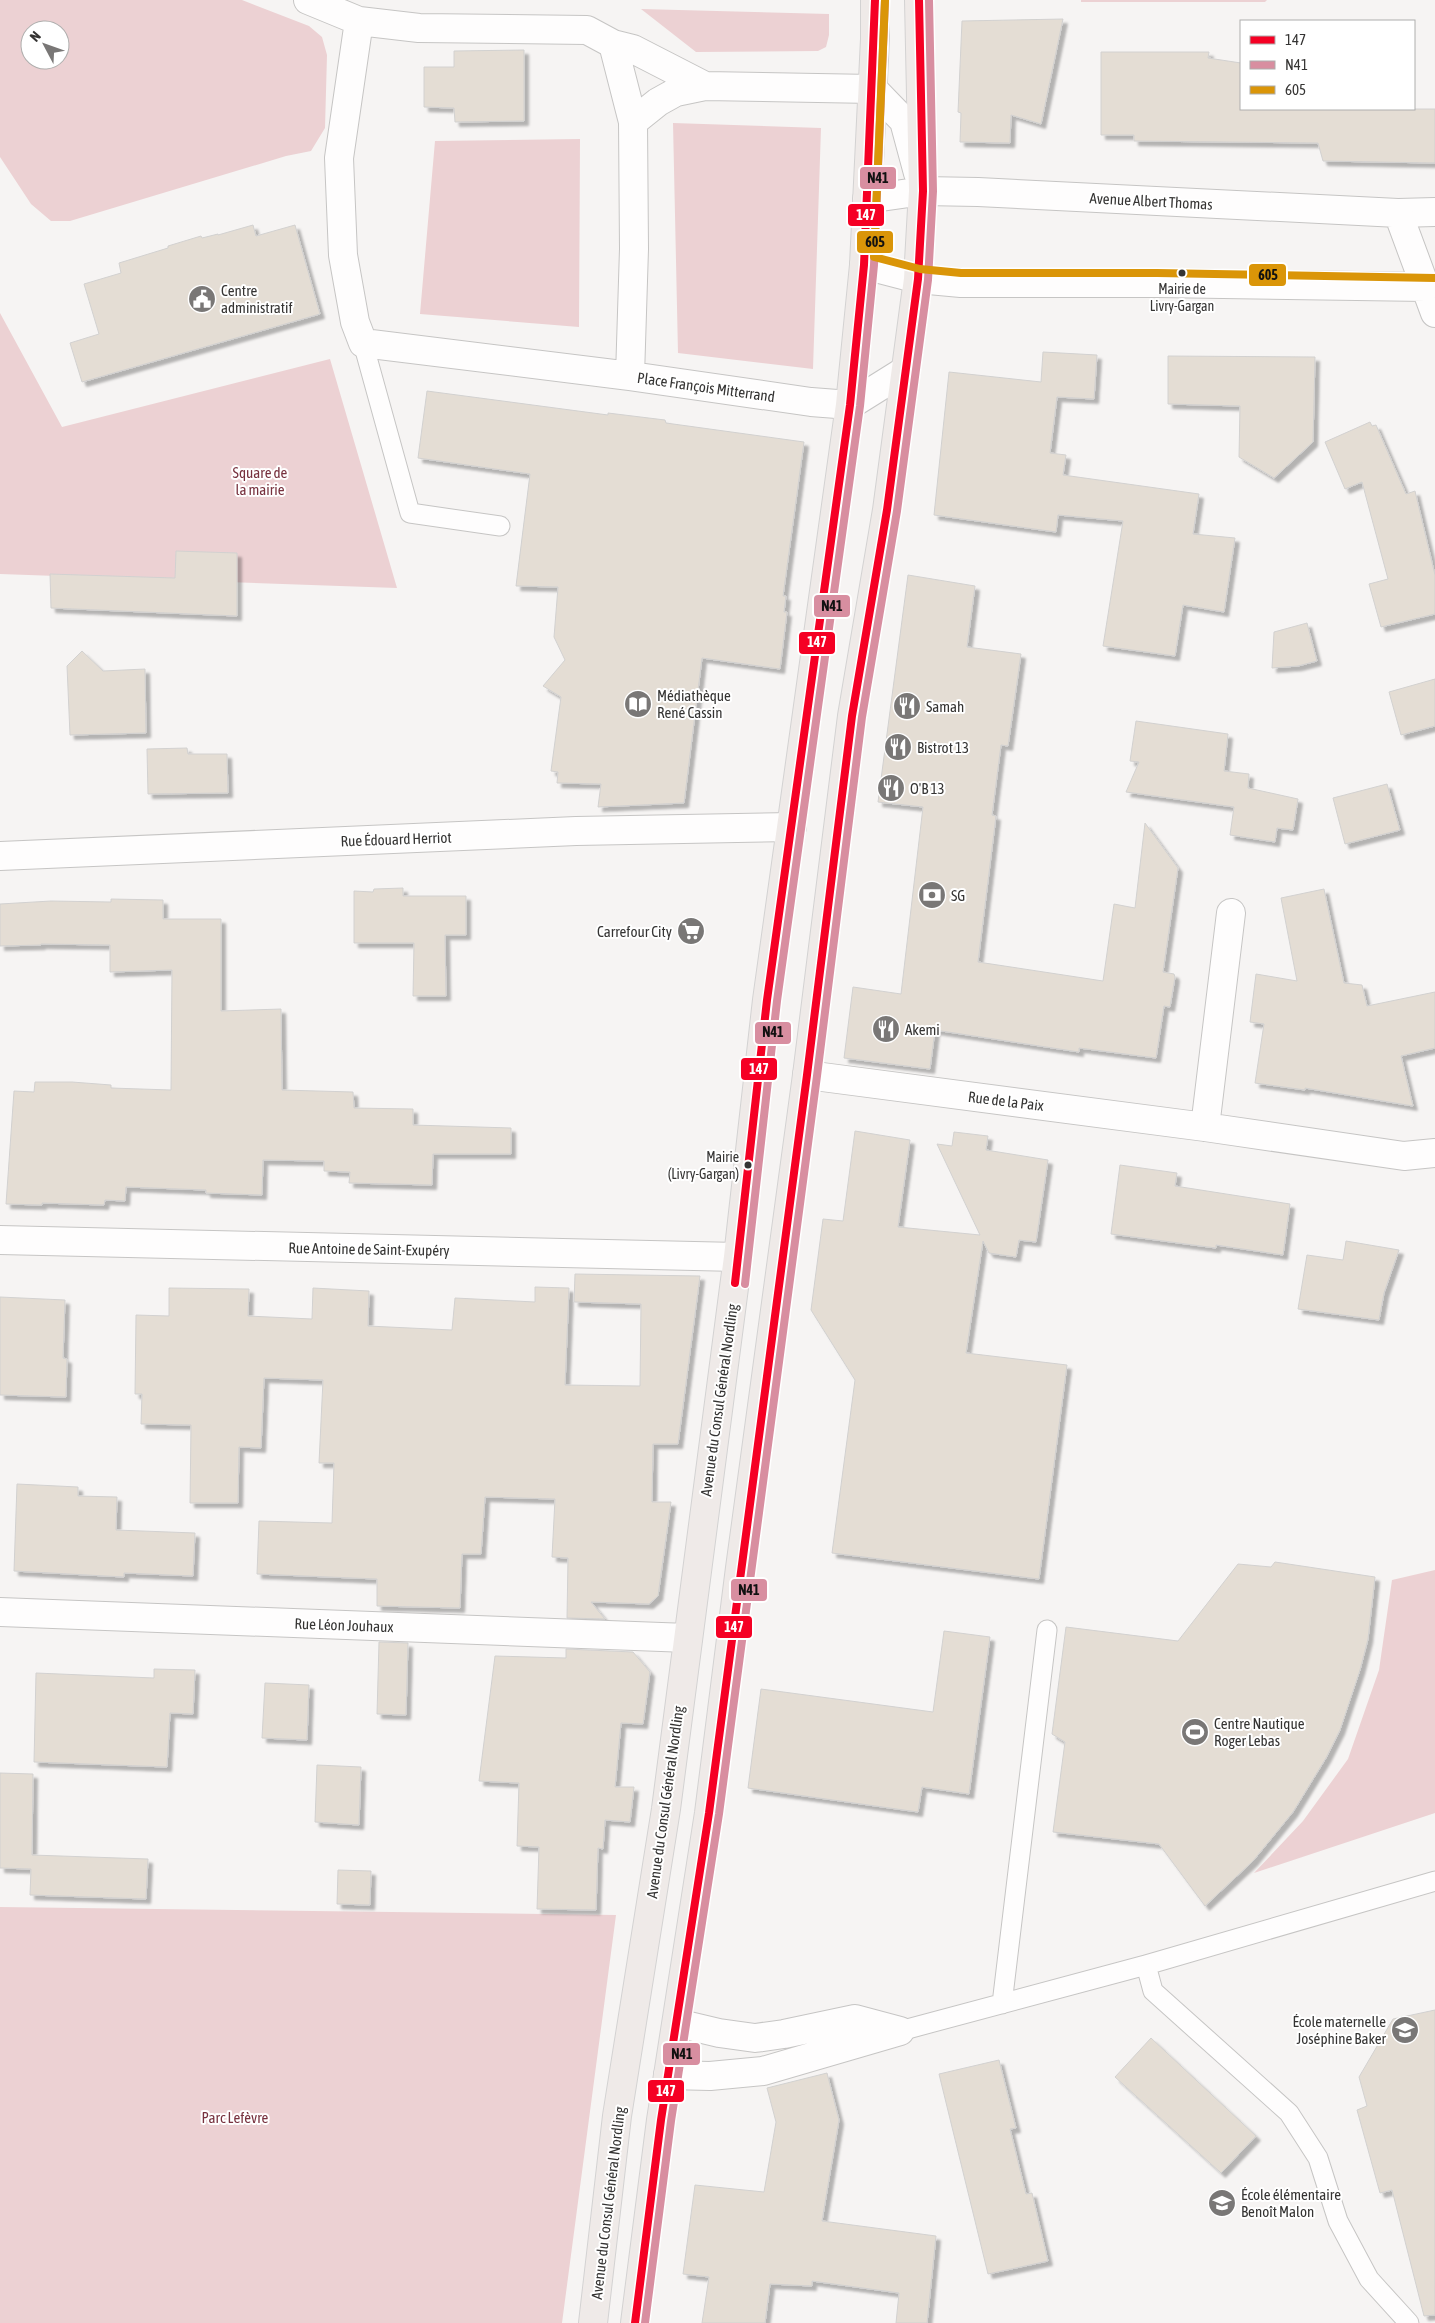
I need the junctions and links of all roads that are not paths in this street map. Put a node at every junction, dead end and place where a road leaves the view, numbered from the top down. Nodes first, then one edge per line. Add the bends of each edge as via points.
1 (308, 0) edge
2 (875, 0) edge
3 (919, 0) edge
4 (359, 21) junction
5 (613, 44) junction
6 (705, 86) junction
7 (873, 89) junction
8 (633, 122) junction
9 (923, 191) junction
10 (867, 199) junction
11 (1435, 212) edge
12 (1398, 214) junction
13 (864, 265) junction
14 (918, 279) junction
15 (1430, 288) edge
16 (1435, 313) edge
17 (363, 343) junction
18 (906, 370) junction
19 (630, 376) junction
20 (850, 405) junction
21 (500, 526) dead end
22 (792, 827) junction
23 (0, 856) edge
24 (1232, 913) dead end
25 (807, 1075) junction
26 (1205, 1127) junction
27 (1435, 1153) edge
28 (0, 1240) edge
29 (738, 1258) junction
30 (0, 1612) edge
31 (1047, 1630) dead end
32 (688, 1638) junction
33 (1435, 1881) edge
34 (1146, 1965) junction
35 (1002, 2004) junction
36 (678, 2023) junction
37 (900, 2031) junction
38 (668, 2075) junction
39 (593, 2323) edge
40 (634, 2323) edge
41 (1409, 2323) edge

1 - 4 street
2 - 7 main road, Avenue du Consul Général Nordling
3 - 9 main road
4 - 5 street via 419,28 587,30
4 - 17 street via 339,158 343,255 355,322
5 - 6 street via 633,49
5 - 8 street, Place François Mitterrand
6 - 7 street
6 - 8 street via 676,92
7 - 9 street via 904,121
7 - 10 main road, Avenue du Consul Général Nordling
8 - 19 street, Place François Mitterrand
9 - 10 street, Avenue Albert Thomas
9 - 12 street, Avenue Albert Thomas
9 - 14 main road
10 - 13 main road, Avenue du Consul Général Nordling
11 - 12 street, Avenue Albert Thomas
12 - 15 street
13 - 14 street
13 - 20 main road, Avenue du Consul Général Nordling
14 - 15 street via 961,283
14 - 18 main road
15 - 16 street
17 - 19 street
17 - 21 lane via 410,513
18 - 20 street
18 - 25 main road via 887,510 852,716
19 - 20 street, Place François Mitterrand
20 - 22 main road, Avenue du Consul Général Nordling
22 - 23 street, Rue Édouard Herriot via 576,832
22 - 29 main road, Avenue du Consul Général Nordling
24 - 26 street
25 - 26 street, Rue de la Paix
25 - 36 main road
26 - 27 street, Rue de la Paix via 1404,1156
28 - 29 street, Rue Antoine de Saint-Exupéry
29 - 32 main road, Avenue du Consul Général Nordling
30 - 32 street, Rue Léon Jouhaux
31 - 35 lane
32 - 39 main road, Avenue du Consul Général Nordling via 666,1808 617,2116
33 - 34 lane
34 - 35 lane
34 - 41 lane via 1153,1992 1289,2113 1318,2158 1338,2220 1369,2278
35 - 37 lane
36 - 37 street via 755,2038 855,2019
36 - 38 main road
37 - 38 street via 763,2071 710,2076
38 - 40 main road

